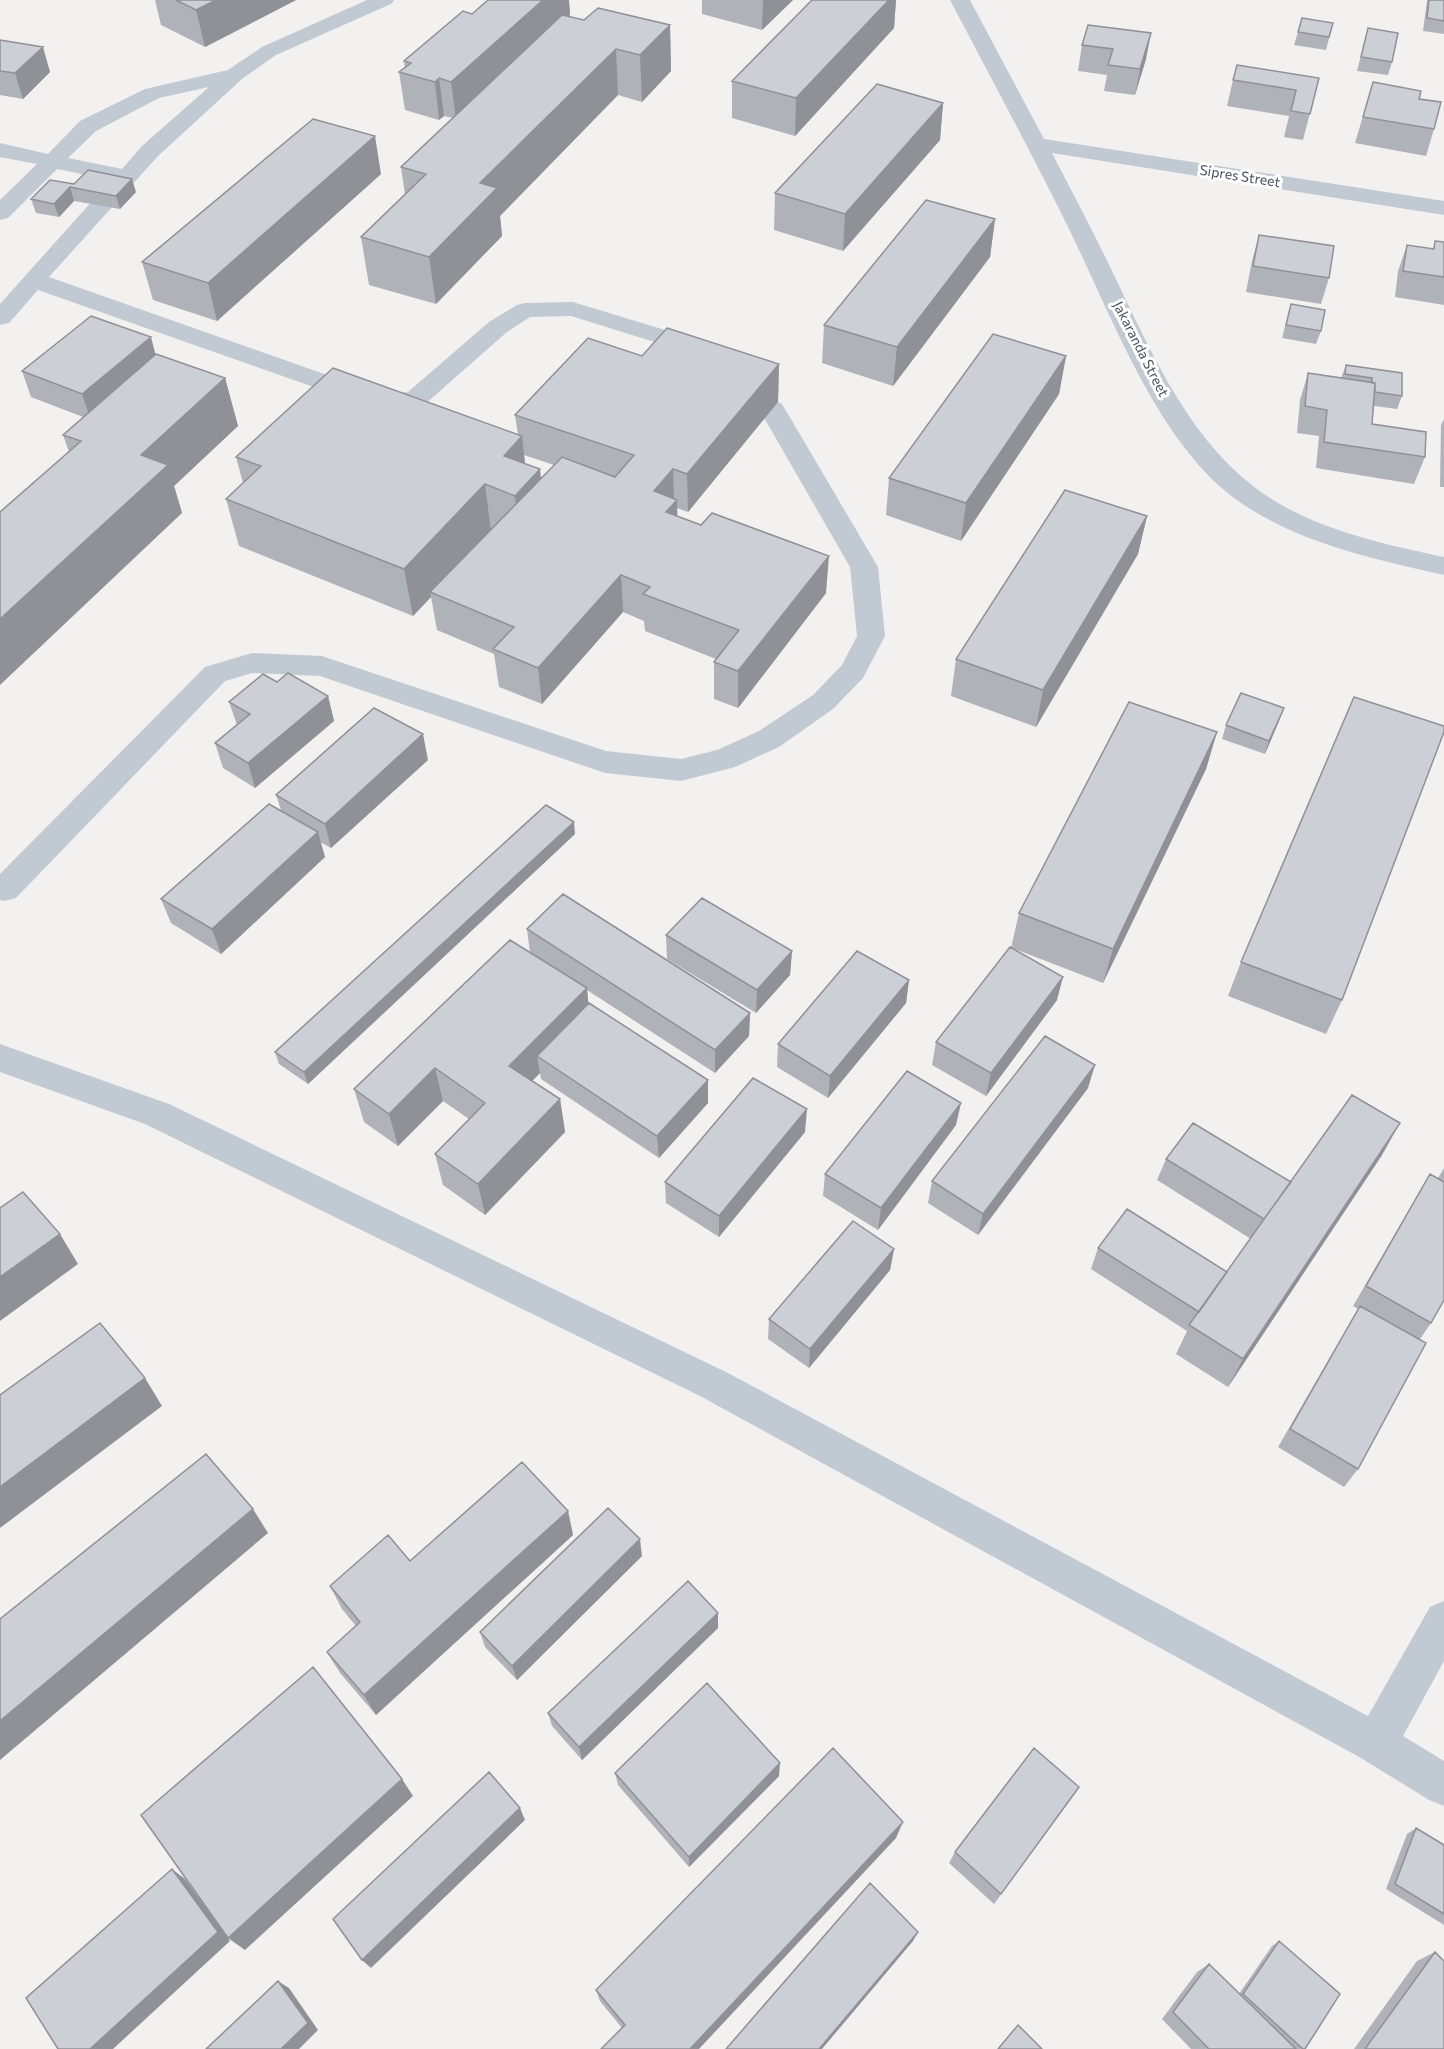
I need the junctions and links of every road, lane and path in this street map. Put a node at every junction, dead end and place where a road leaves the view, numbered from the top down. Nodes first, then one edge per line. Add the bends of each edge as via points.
1 (384, 0) edge
2 (960, 0) edge
3 (236, 75) junction
4 (1037, 144) junction
5 (0, 150) edge
6 (53, 161) junction
7 (127, 177) junction
8 (1444, 208) edge
9 (0, 213) edge
10 (34, 280) junction
11 (0, 318) edge
12 (726, 361) edge
13 (765, 399) edge
14 (1444, 566) edge
15 (2, 892) edge
16 (0, 1058) edge
17 (1444, 1622) edge
18 (1376, 1743) junction
19 (1444, 1785) edge

1 - 3 street via 269,51
2 - 4 street, Jakaranda Street
3 - 6 street via 152,93 88,126
3 - 7 street via 150,151
4 - 8 street, Sipres Street
4 - 14 street, Jakaranda Street via 1165,397 1205,455 1244,492 1309,529
5 - 6 street
6 - 7 street
6 - 9 street
7 - 10 street
10 - 11 street
10 - 12 street via 379,402 415,399 498,327 525,310 573,309 718,355
13 - 15 street via 864,567 871,636 853,671 823,702 770,740 725,759 681,770 605,762 322,666 252,663 215,674
16 - 18 street via 158,1114 713,1384
17 - 18 street
18 - 19 street

